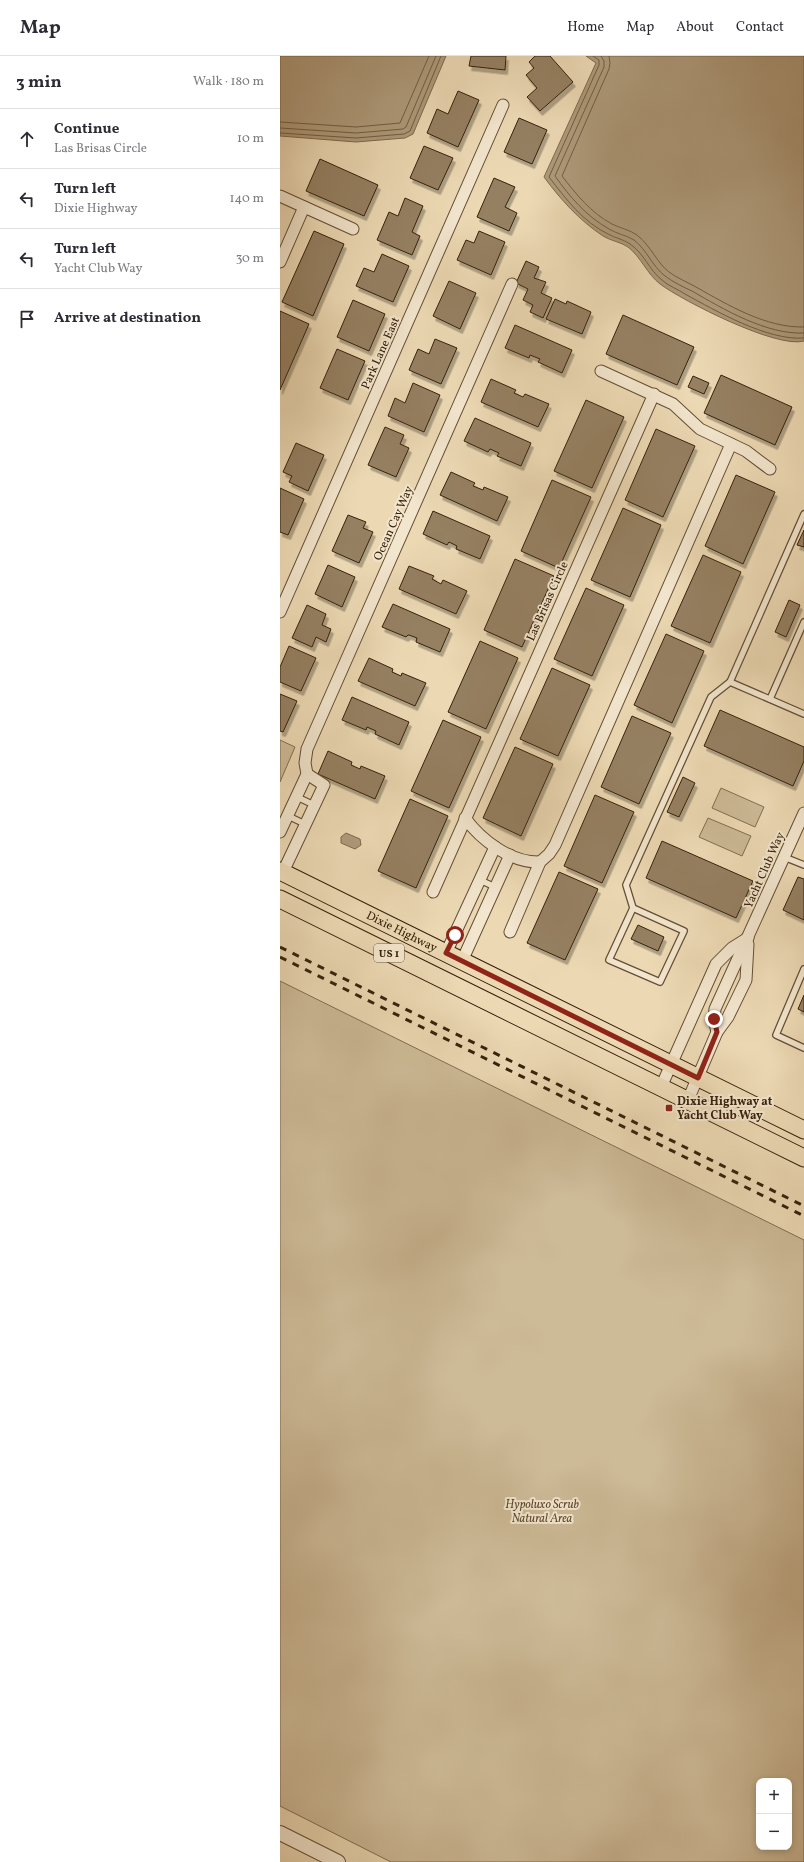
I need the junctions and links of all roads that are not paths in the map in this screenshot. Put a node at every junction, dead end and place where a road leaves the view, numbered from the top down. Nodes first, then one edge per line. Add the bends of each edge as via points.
1 (503, 105) dead end
2 (280, 196) edge
3 (304, 207) junction
4 (353, 229) dead end
5 (280, 262) edge
6 (512, 284) dead end
7 (600, 371) dead end
8 (654, 394) junction
9 (731, 444) junction
10 (770, 469) dead end
11 (804, 514) edge
12 (280, 612) edge
13 (804, 622) edge
14 (730, 682) junction
15 (770, 699) junction
16 (804, 714) edge
17 (307, 774) junction
18 (297, 797) junction
19 (314, 805) junction
20 (804, 813) edge
21 (288, 816) junction
22 (465, 818) junction
23 (305, 824) junction
24 (280, 832) edge
25 (495, 847) junction
26 (510, 855) junction
27 (784, 857) junction
28 (540, 862) junction
29 (804, 865) edge
30 (281, 871) edge
31 (480, 880) junction
32 (495, 887) junction
33 (433, 892) dead end
34 (280, 899) edge
35 (633, 908) junction
36 (510, 932) dead end
37 (748, 938) junction
38 (446, 953) junction
39 (462, 961) junction
40 (804, 970) edge
41 (706, 987) junction
42 (721, 996) junction
43 (735, 1004) junction
44 (717, 1032) junction
45 (804, 1048) edge
46 (671, 1064) junction
47 (698, 1078) junction
48 (661, 1087) junction
49 (688, 1100) junction
50 (804, 1130) edge
51 (804, 1158) edge
52 (280, 1833) edge
53 (338, 1862) edge

1 - 12 street, Park Lane East
2 - 3 street
3 - 4 street
3 - 5 street
6 - 17 street, Ocean Cay Way via 307,750
7 - 8 street
8 - 9 street via 673,404 700,429
8 - 22 street, Las Brisas Circle
9 - 10 street via 746,451
9 - 28 street via 555,845
11 - 14 lane
13 - 15 lane
14 - 15 lane
14 - 35 lane via 711,697 626,885
15 - 16 lane
17 - 18 street, Ocean Cay Way
17 - 19 street via 324,785
18 - 19 lane
18 - 21 street, Ocean Cay Way
19 - 23 street
20 - 27 street, Yacht Club Way
21 - 23 lane
21 - 24 street, Ocean Cay Way
22 - 25 street via 480,836
22 - 33 street, Las Brisas Circle
23 - 30 street
25 - 26 street
25 - 31 street
26 - 28 street via 529,862
26 - 32 street
27 - 29 lane
27 - 37 street, Yacht Club Way
28 - 36 street
30 - 38 main road, Dixie Highway / US 1
31 - 32 lane
31 - 38 street
32 - 39 street
34 - 48 main road, US 1
35 - 35 lane via 609,960 660,982 684,930
37 - 41 street via 732,948 716,964
37 - 42 street, Yacht Club Way
37 - 43 street, Yacht Club Way via 746,980
38 - 39 main road, Dixie Highway / US 1
39 - 46 main road, Dixie Highway / US 1
40 - 45 lane via 776,1035
41 - 42 street
41 - 46 street
42 - 43 street
42 - 44 street, Yacht Club Way via 715,1009
43 - 44 street, Yacht Club Way
44 - 47 street, Yacht Club Way
46 - 47 main road, Dixie Highway / US 1
46 - 48 street
47 - 49 street, Yacht Club Way
47 - 50 main road, Dixie Highway / US 1
48 - 49 main road, US 1
49 - 51 main road, US 1
52 - 53 street

